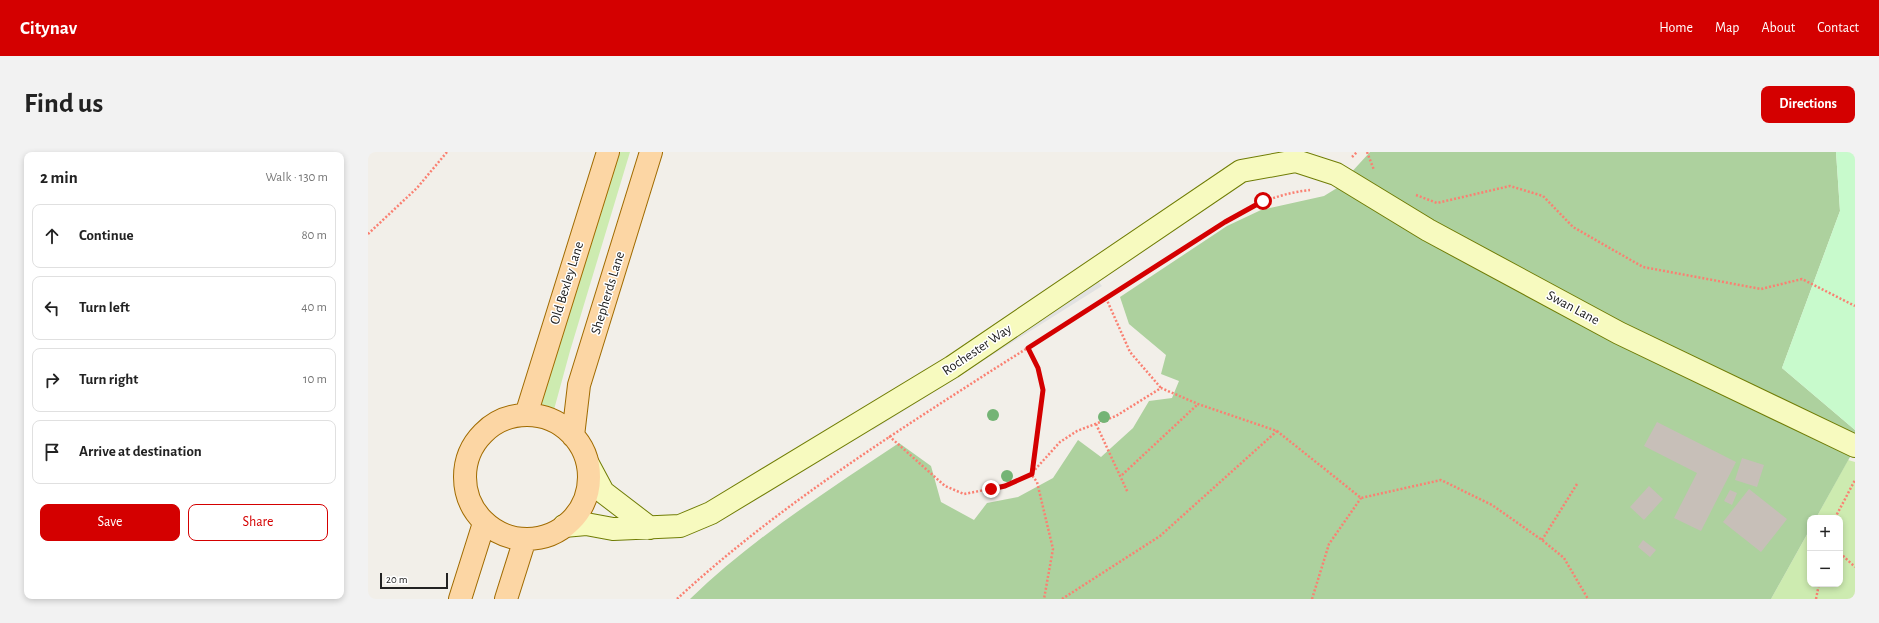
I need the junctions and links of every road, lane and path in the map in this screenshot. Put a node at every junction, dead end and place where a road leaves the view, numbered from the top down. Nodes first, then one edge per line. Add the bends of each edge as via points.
1 (447, 152) edge
2 (608, 152) edge
3 (651, 152) edge
4 (1357, 152) edge
5 (1367, 152) edge
6 (1296, 161) joint
7 (1375, 172) dead end
8 (1336, 174) junction
9 (1415, 194) dead end
10 (368, 234) edge
11 (1106, 298) junction
12 (1855, 306) edge
13 (1028, 348) junction
14 (1161, 388) junction
15 (1198, 404) junction
16 (526, 415) junction
17 (1096, 424) junction
18 (1277, 431) junction
19 (573, 436) junction
20 (889, 436) junction
21 (1855, 446) edge
22 (588, 464) junction
23 (1032, 474) junction
24 (1122, 475) junction
25 (1855, 480) edge
26 (1577, 484) dead end
27 (1128, 493) dead end
28 (1361, 498) junction
29 (1837, 515) edge
30 (484, 523) junction
31 (564, 526) junction
32 (650, 528) junction
33 (525, 539) junction
34 (1542, 540) junction
35 (1843, 556) edge
36 (1855, 567) edge
37 (1818, 587) edge
38 (460, 599) edge
39 (506, 599) edge
40 (677, 599) edge
41 (1044, 599) edge
42 (1062, 599) edge
43 (1312, 599) edge
44 (1588, 599) edge
45 (1816, 599) edge

1 - 10 path via 417,188
2 - 16 main road, Old Bexley Lane
3 - 19 main road, Shepherds Lane via 579,385
4 - 8 path
5 - 7 path
6 - 8 street, Swan Lane
6 - 32 street, Rochester Way via 1241,172 952,367 711,513 680,526
8 - 11 path via 1319,189 1288,192 1263,201 1225,222
8 - 21 street, Swan Lane via 1428,230 1619,333
9 - 12 path via 1437,203 1510,186 1543,196 1572,227 1643,267 1761,289 1802,279
11 - 13 path
11 - 14 path via 1130,352
13 - 20 path
13 - 23 path via 1038,368 1043,390
14 - 15 path
14 - 17 path via 1116,416
15 - 18 path
15 - 24 path
16 - 19 main road via 549,419 560,424
16 - 30 main road via 505,418 487,429 473,445 465,465 465,486 472,507
17 - 23 path via 1077,431 1060,442
17 - 24 path
18 - 28 path
18 - 42 path via 1160,536
19 - 22 main road via 582,448
20 - 23 path via 946,486 964,494 1005,486
20 - 40 path via 791,504 711,567
22 - 31 main road via 589,481 585,498 577,514
22 - 32 street via 603,492
23 - 41 path via 1037,482 1053,549
24 - 27 path
25 - 29 path
26 - 34 path
28 - 34 path via 1441,480 1492,505
28 - 43 path via 1330,544
30 - 33 main road via 503,534
30 - 38 main road
31 - 32 street, Rochester Way via 586,524 613,529
31 - 33 main road via 546,536
33 - 39 main road
34 - 44 path via 1564,558
35 - 36 path
37 - 45 path

